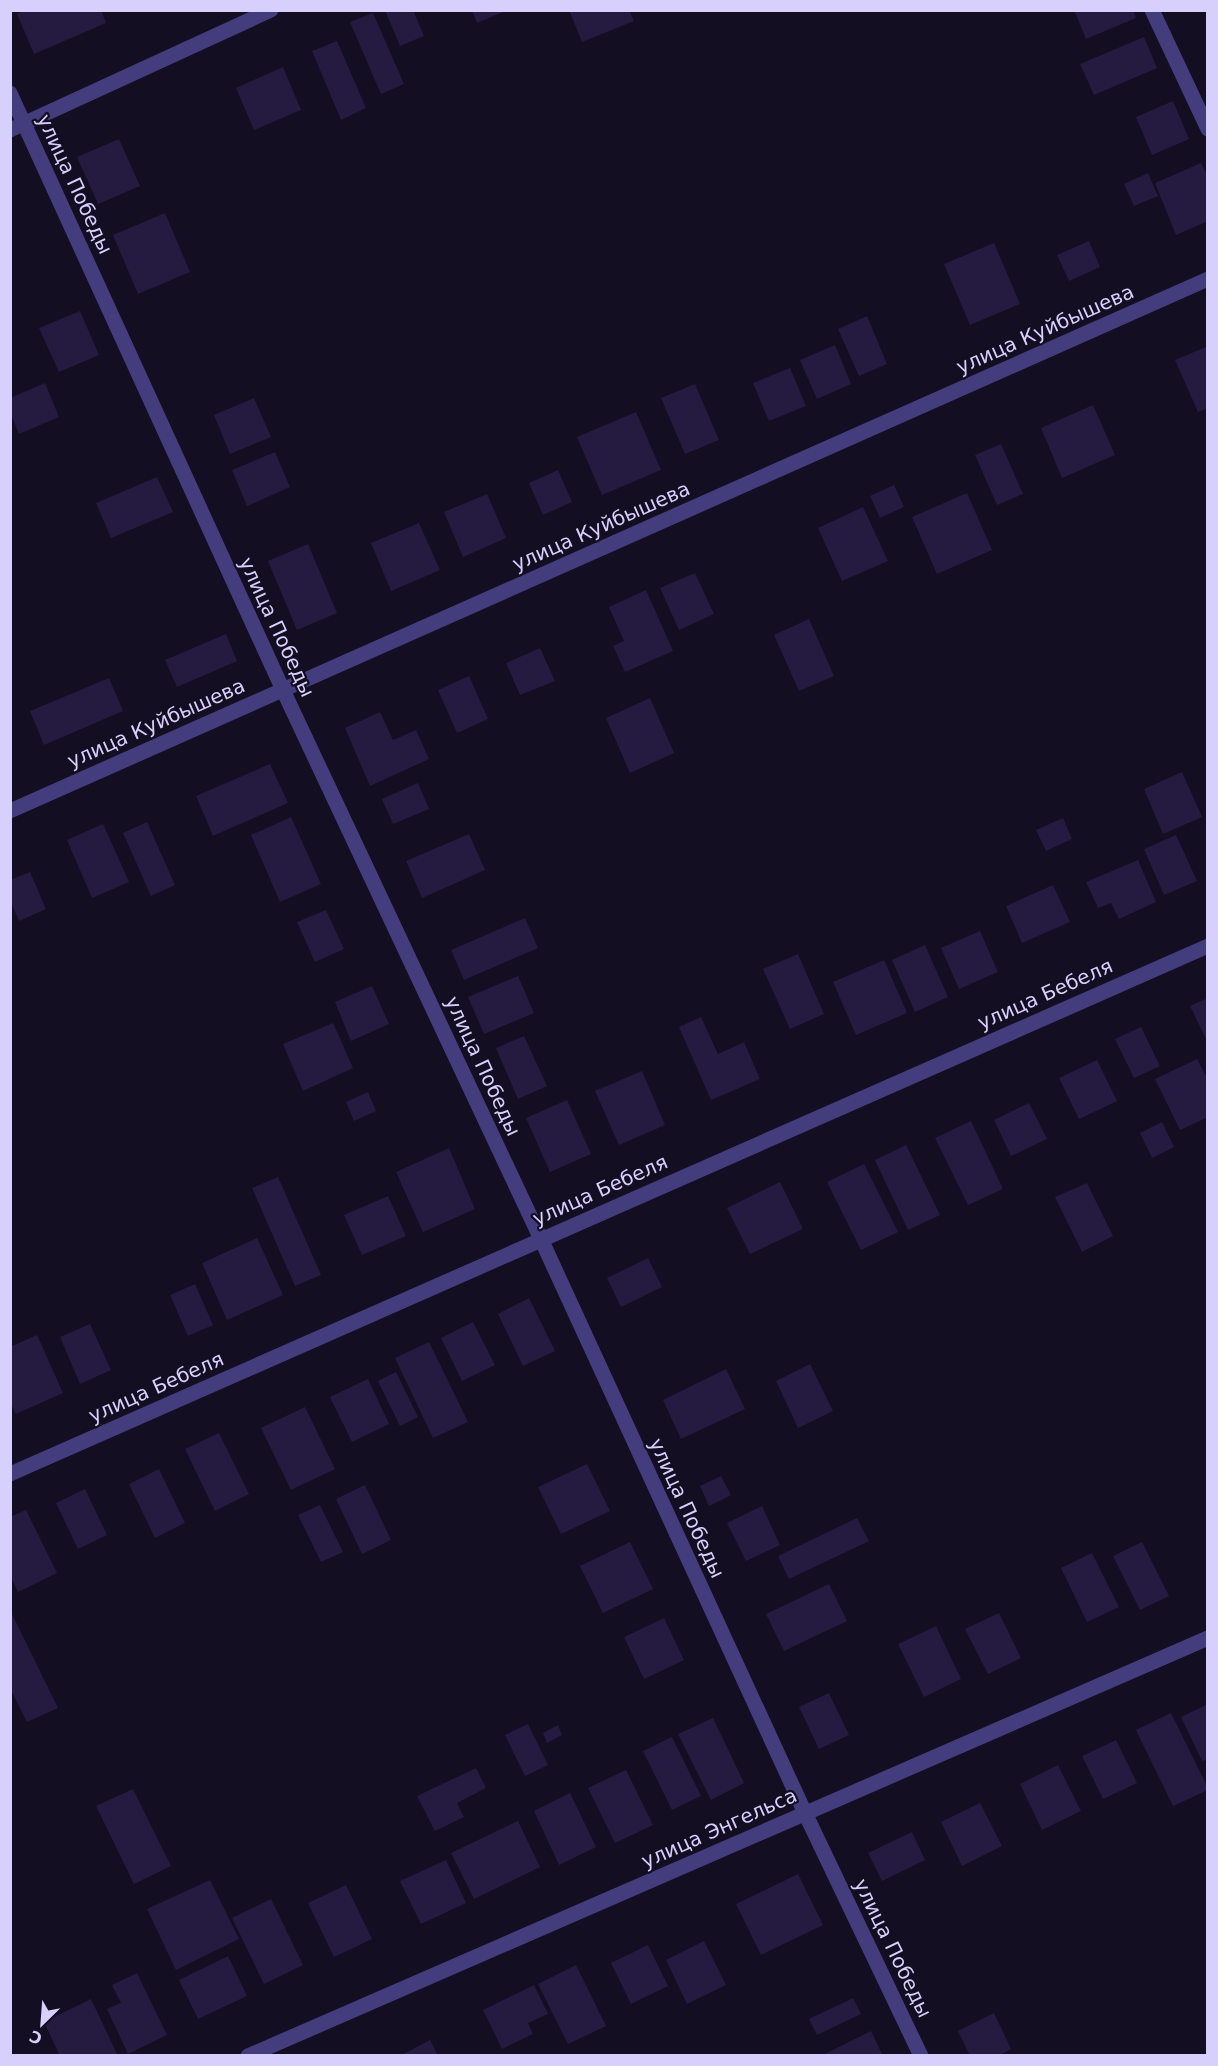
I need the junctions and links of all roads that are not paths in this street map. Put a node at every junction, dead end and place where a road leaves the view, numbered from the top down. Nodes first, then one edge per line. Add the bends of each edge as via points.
1 (271, 10) edge
2 (1152, 10) edge
3 (10, 93) edge
4 (18, 127) edge
5 (1208, 129) edge
6 (1208, 279) edge
7 (283, 690) junction
8 (10, 811) edge
9 (1208, 946) edge
10 (541, 1239) junction
11 (10, 1474) edge
12 (1208, 1638) edge
13 (805, 1813) junction
14 (248, 2055) edge
15 (921, 2055) edge

1 - 4 street
2 - 5 street
3 - 4 street, улица Победы
4 - 7 street, улица Победы
6 - 7 street, улица Куйбышева
7 - 8 street, улица Куйбышева
7 - 10 street, улица Победы
9 - 10 street, улица Бебеля
10 - 11 street, улица Бебеля
10 - 13 street, улица Победы
12 - 13 street, улица Энгельса
13 - 14 street, улица Энгельса
13 - 15 street, улица Победы

